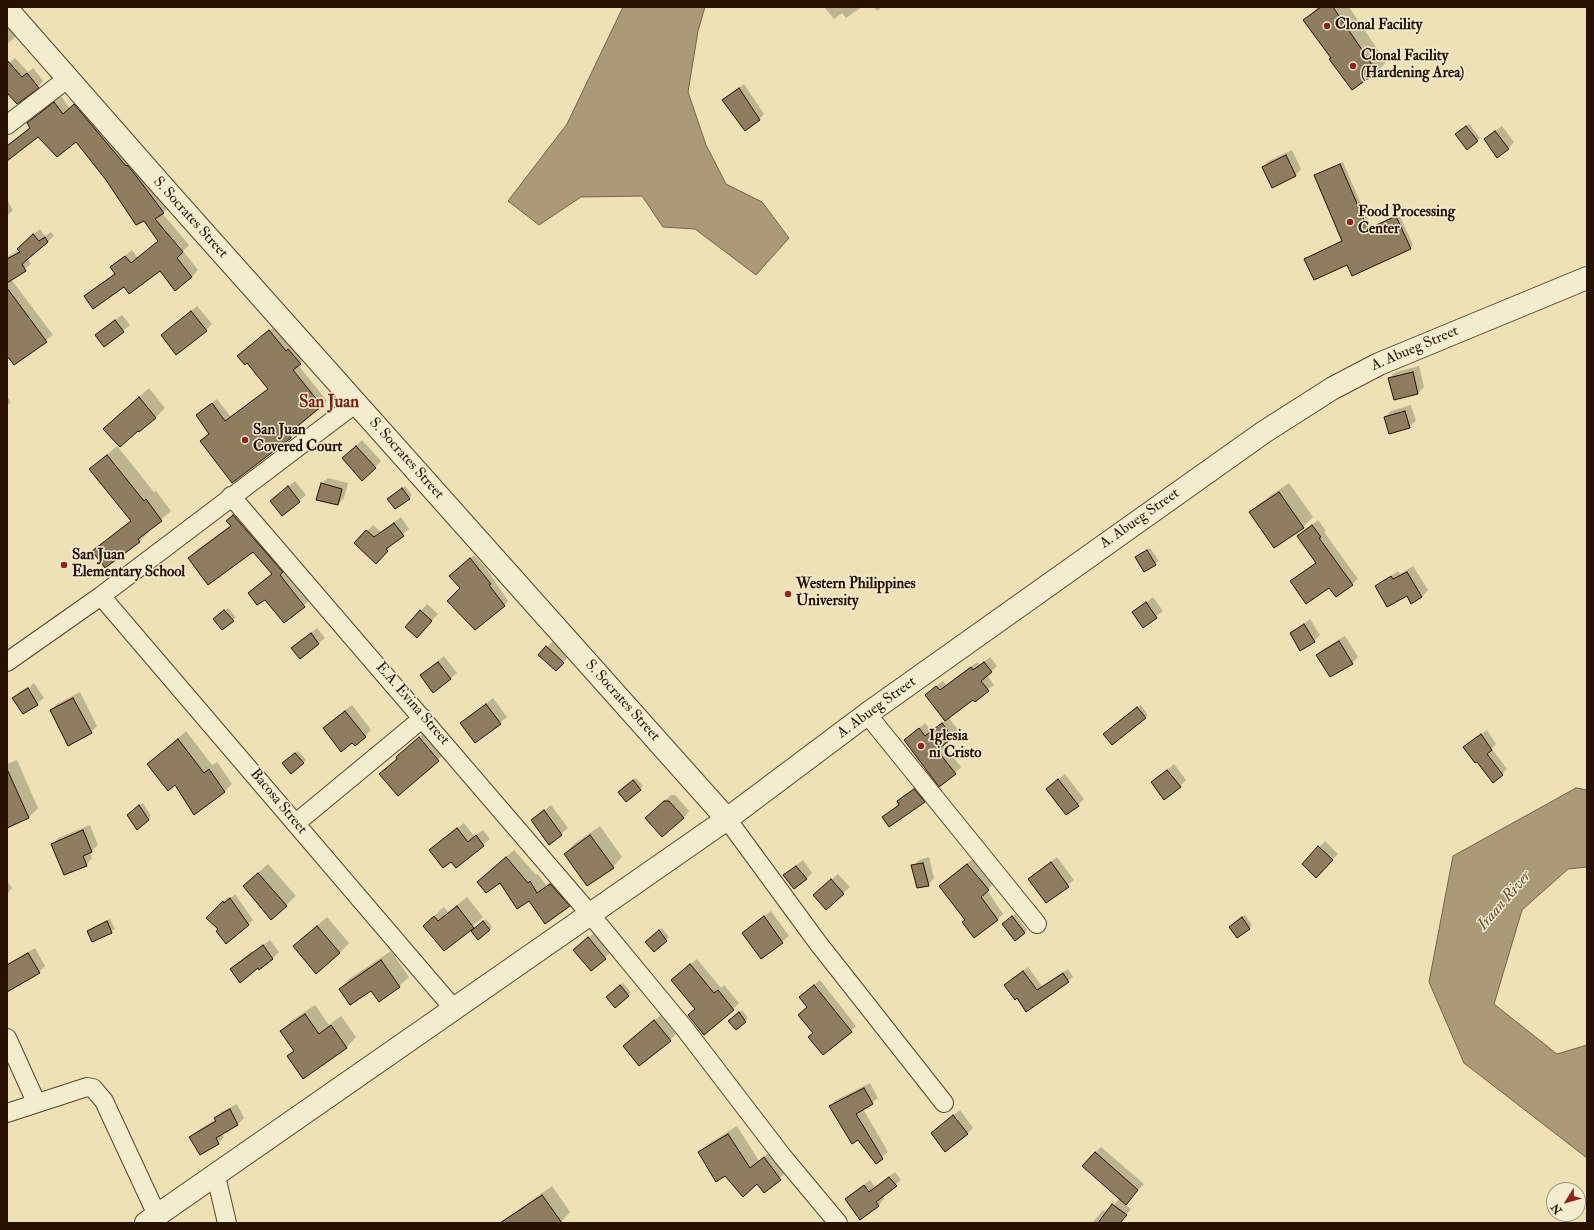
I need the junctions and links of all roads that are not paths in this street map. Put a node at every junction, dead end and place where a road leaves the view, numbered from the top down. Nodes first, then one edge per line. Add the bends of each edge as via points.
1 (7, 9) edge
2 (67, 79) junction
3 (7, 125) edge
4 (1587, 278) edge
5 (356, 402) junction
6 (231, 496) junction
7 (101, 596) junction
8 (7, 662) edge
9 (867, 714) junction
10 (423, 718) junction
11 (727, 819) junction
12 (296, 823) junction
13 (590, 914) junction
14 (1037, 924) dead end
15 (454, 1009) junction
16 (7, 1038) edge
17 (36, 1102) junction
18 (944, 1103) dead end
19 (7, 1113) edge
20 (216, 1176) junction
21 (152, 1219) edge
22 (228, 1223) edge
23 (838, 1223) edge

1 - 2 street, S. Socrates Street
2 - 3 street
2 - 5 street, S. Socrates Street
4 - 9 street, A. Abueg Street via 1409,350 1333,388 1264,432 1118,534
5 - 6 street
5 - 11 street, S. Socrates Street
6 - 7 street
6 - 10 street, E.A. Evina Street
7 - 8 street
7 - 12 street, Bacosa Street
9 - 11 street, A. Abueg Street
9 - 14 street
10 - 12 street
10 - 13 street, E.A. Evina Street
11 - 13 street, A. Abueg Street
11 - 18 street via 818,943
12 - 15 street, Bacosa Street
13 - 15 street, A. Abueg Street
13 - 23 street, E.A. Evina Street via 685,1028 783,1157
15 - 20 street, A. Abueg Street
16 - 17 street
17 - 19 street
17 - 21 street via 87,1087 98,1092
20 - 21 street, A. Abueg Street
20 - 22 street

